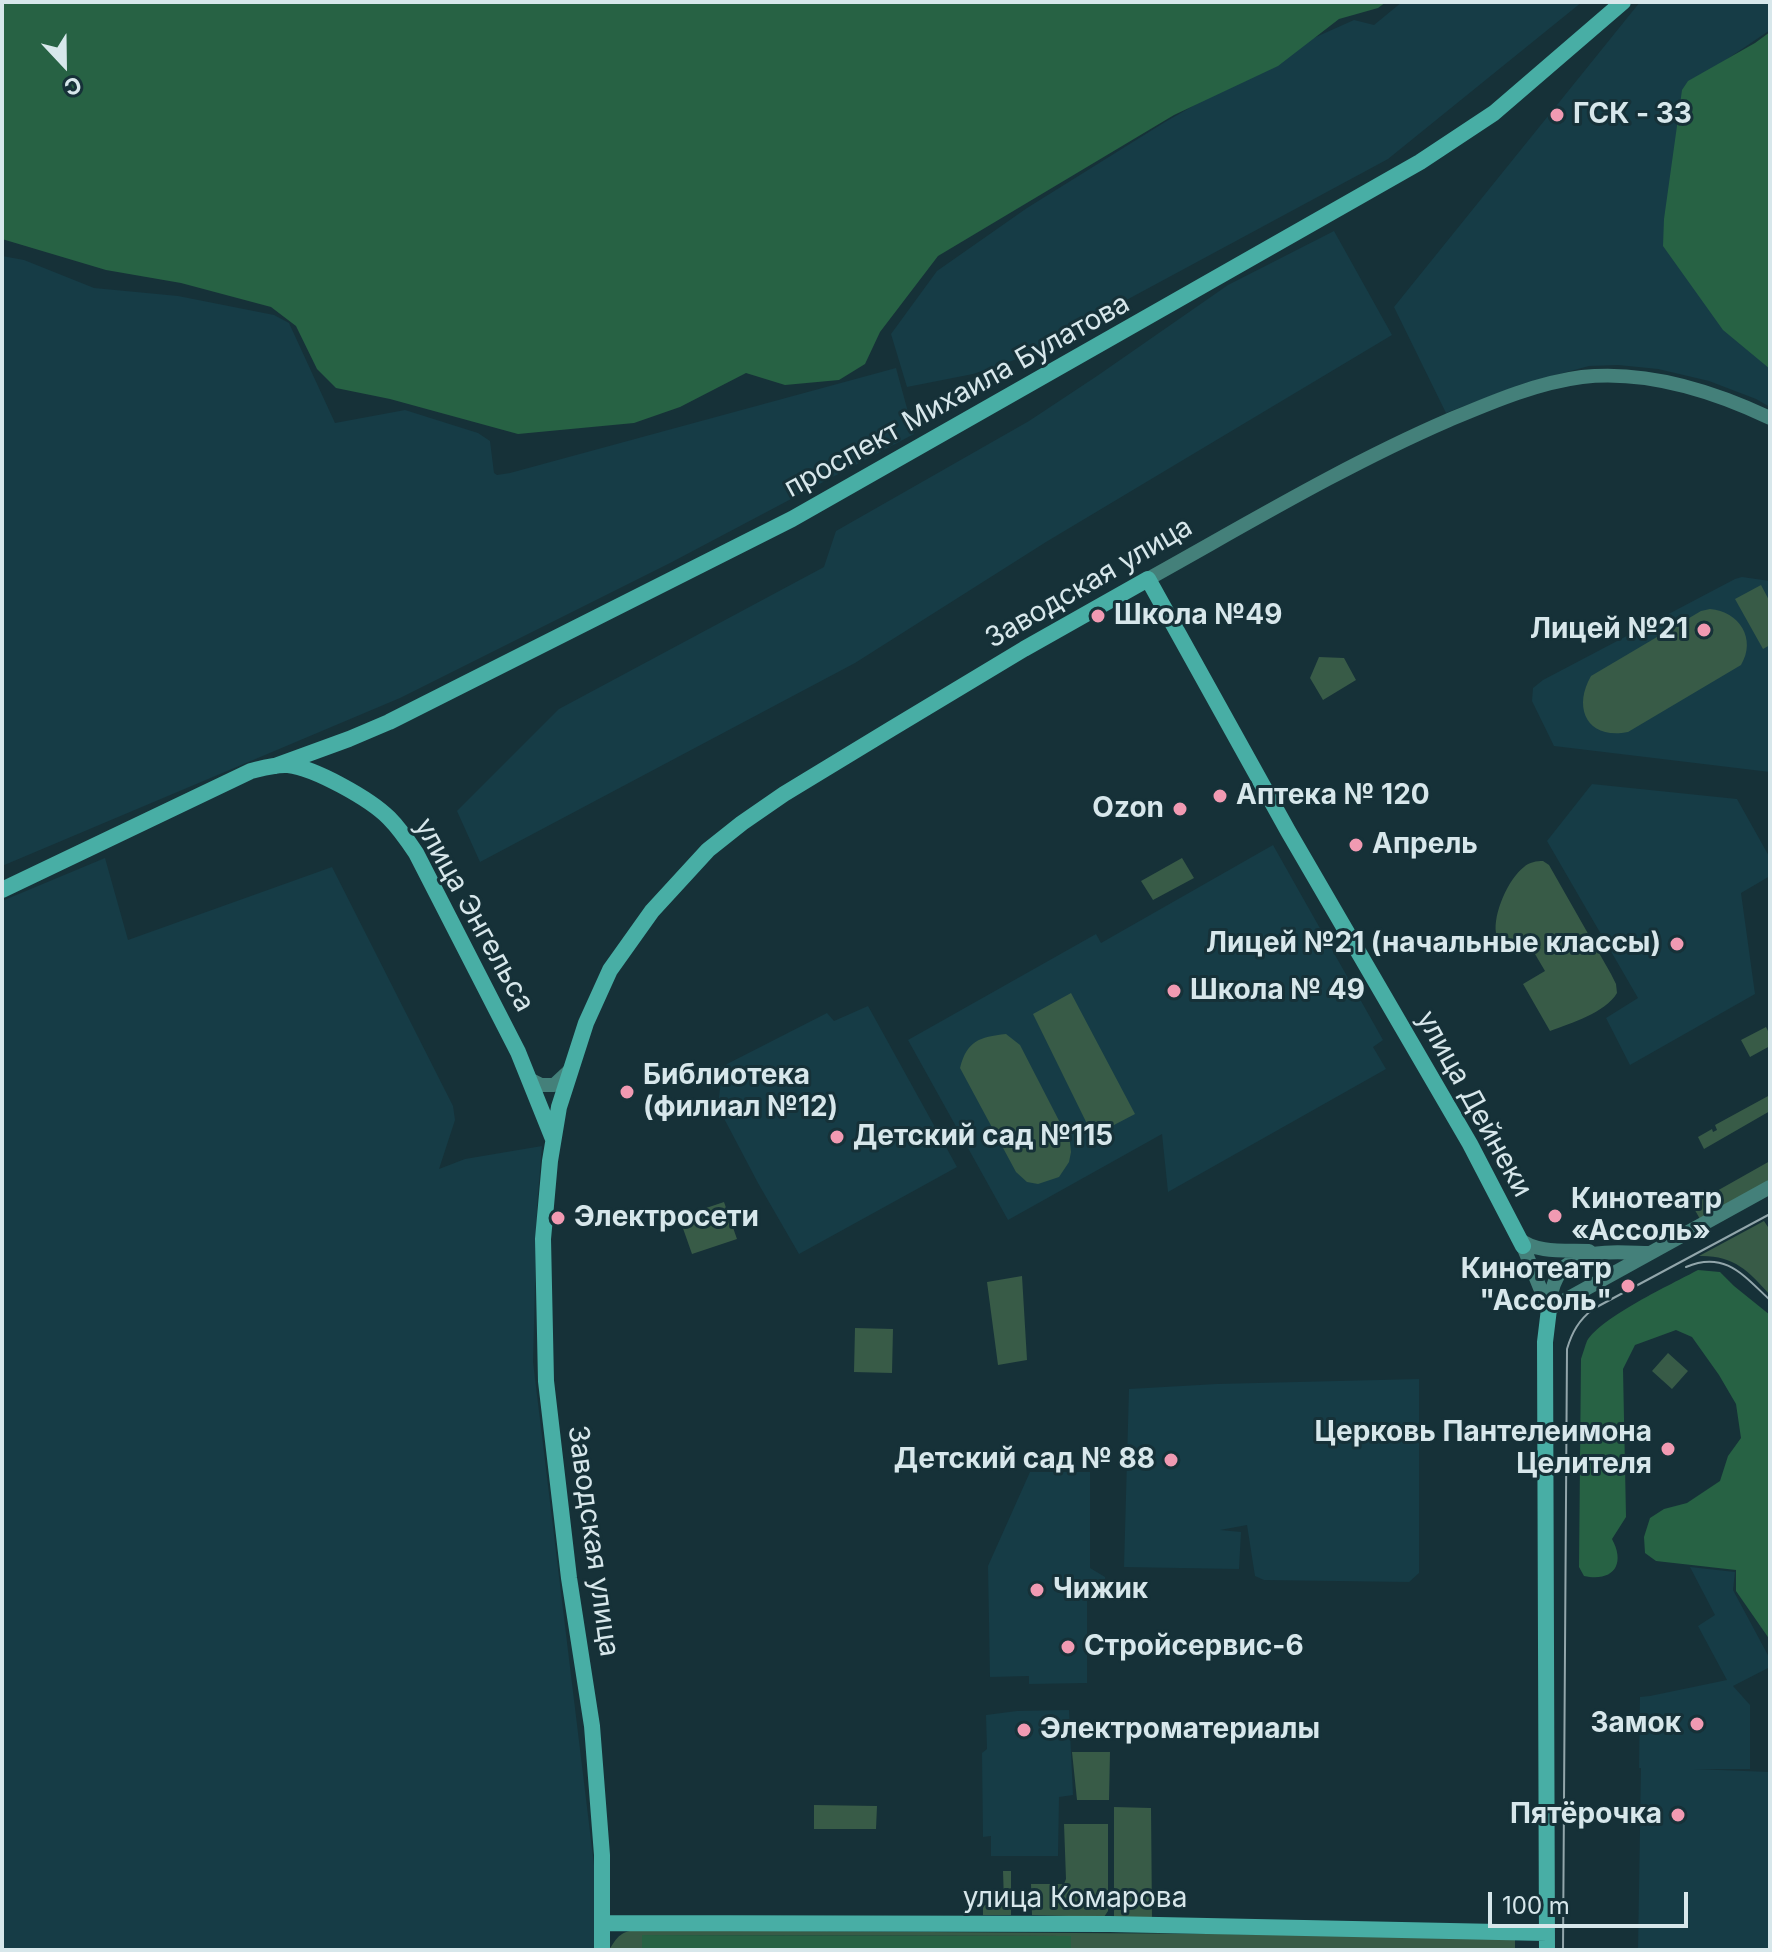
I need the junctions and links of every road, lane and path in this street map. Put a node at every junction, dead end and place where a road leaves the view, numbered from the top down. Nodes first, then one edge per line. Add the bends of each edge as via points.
1 (1623, 2) edge
2 (1770, 418) edge
3 (1148, 579) junction
4 (275, 766) junction
5 (2, 890) edge
6 (569, 1071) junction
7 (529, 1079) junction
8 (553, 1139) junction
9 (1770, 1187) edge
10 (1520, 1242) junction
11 (1605, 1252) junction
12 (1649, 1253) junction
13 (1549, 1309) junction
14 (602, 1923) junction
15 (1547, 1933) junction
16 (602, 1950) edge
17 (1547, 1950) edge
18 (1556, 1950) edge

1 - 4 street, проспект Михаила Булатова via 1494,113 1420,162 1194,292 792,519 389,722
2 - 3 street, Заводская улица via 1693,388 1650,379 1608,376 1557,382 1487,404 1388,449
3 - 6 street, Заводская улица via 812,776 708,850 652,911 610,970
3 - 10 street, улица Дейнеки via 1470,1144
4 - 5 street, улица Энгельса via 239,775
4 - 7 street, улица Энгельса via 296,767 362,797 402,832
6 - 7 street via 554,1085
6 - 8 street, Заводская улица
7 - 8 street, Заводская улица
8 - 14 street, Заводская улица via 543,1239 546,1381 592,1726
9 - 12 street
10 - 11 street via 1534,1248
10 - 13 street, улица Дейнеки
11 - 12 street
11 - 13 street via 1587,1254 1558,1274
12 - 13 street
13 - 15 street, улица Дейнеки
14 - 15 street, улица Комарова via 1110,1924
14 - 16 street, Заводская улица
15 - 17 street, улица Дейнеки
15 - 18 street

